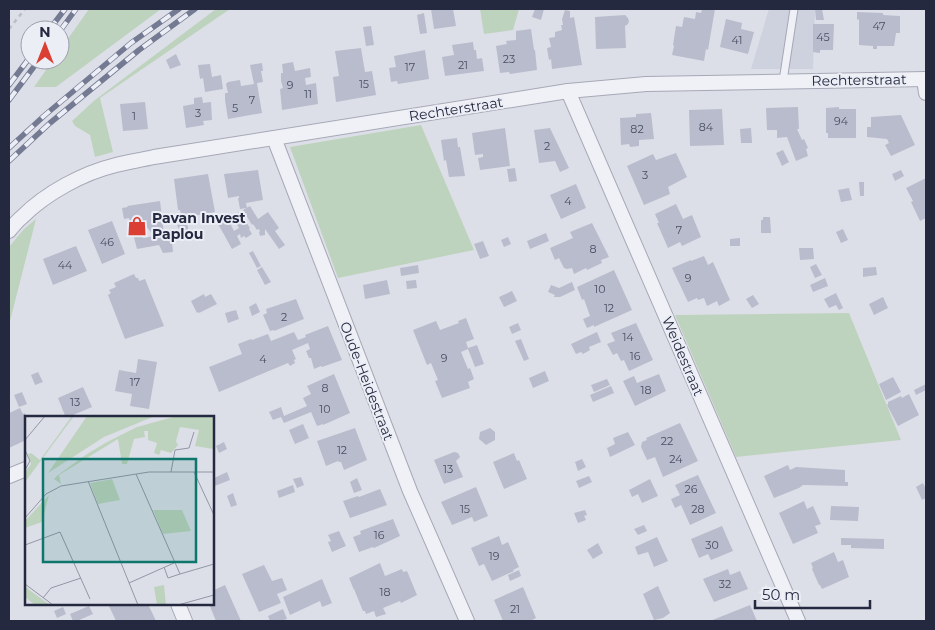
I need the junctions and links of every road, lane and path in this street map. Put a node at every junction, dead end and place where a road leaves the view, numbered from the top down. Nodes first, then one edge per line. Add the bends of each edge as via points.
1 (25, 9) edge
2 (794, 9) edge
3 (9, 29) edge
4 (925, 79) edge
5 (783, 81) junction
6 (568, 91) junction
7 (926, 94) edge
8 (274, 138) junction
9 (9, 231) edge
10 (25, 469) edge
11 (9, 476) edge
12 (178, 605) edge
13 (185, 621) edge
14 (467, 621) edge
15 (798, 621) edge

1 - 3 path
2 - 5 lane
4 - 5 street, Rechterstraat
4 - 7 street
5 - 6 street, Rechterstraat via 646,84
6 - 8 street, Rechterstraat
6 - 15 street, Weidestraat
8 - 9 street, Rechterstraat via 114,165 63,186 22,216
8 - 14 street, Oude-Heidestraat via 410,491
10 - 11 street
12 - 13 street

